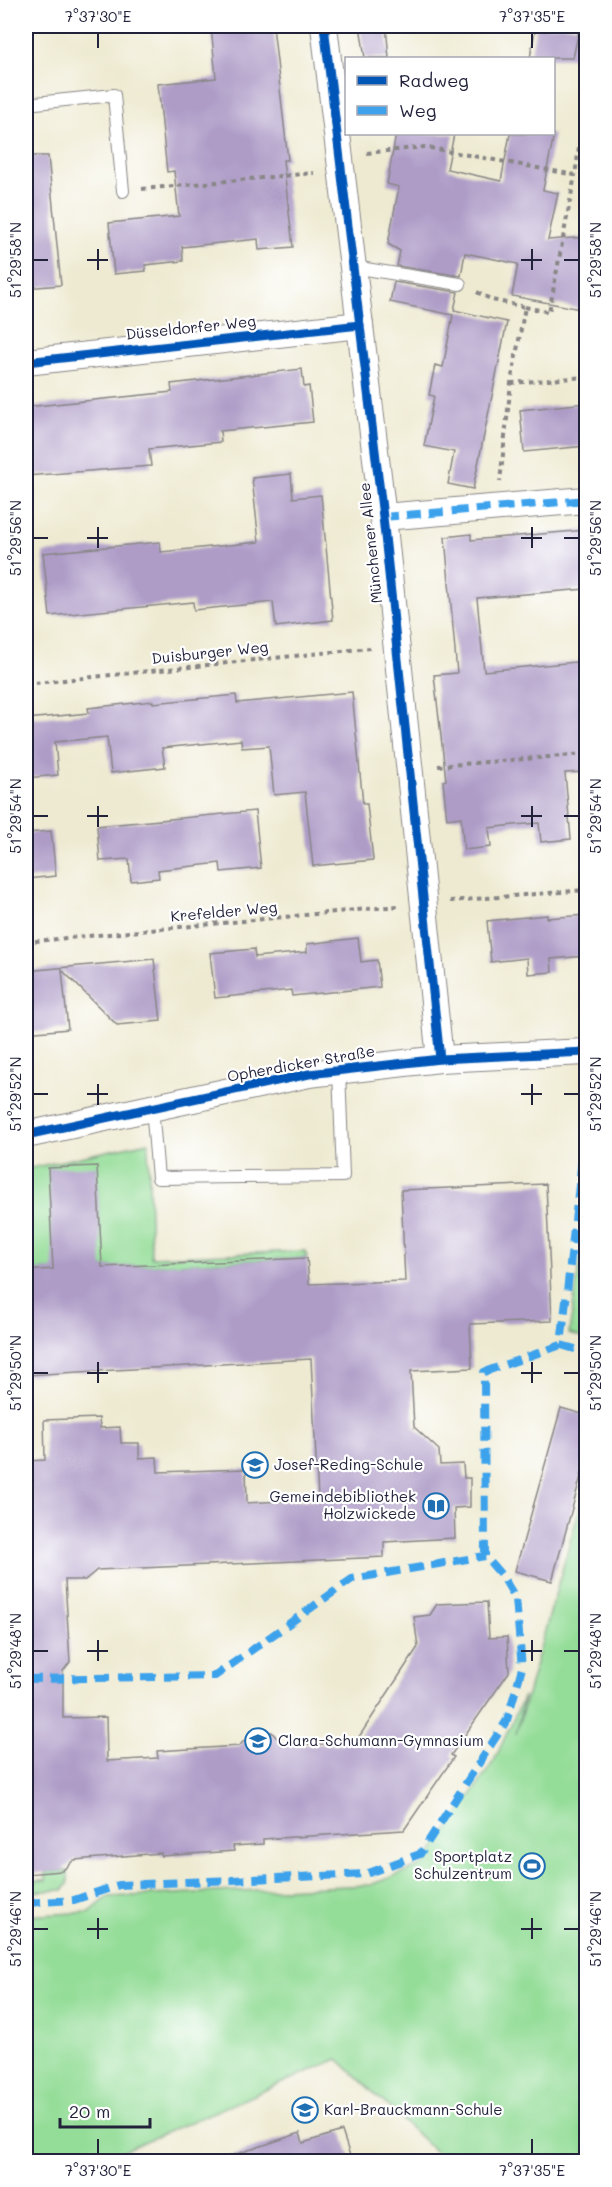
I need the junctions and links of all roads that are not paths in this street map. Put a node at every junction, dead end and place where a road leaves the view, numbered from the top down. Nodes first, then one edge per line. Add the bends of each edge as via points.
1 (324, 26) edge
2 (26, 104) edge
3 (123, 191) road end
4 (353, 267) junction
5 (460, 284) road end
6 (360, 325) junction
7 (26, 362) edge
8 (586, 500) edge
9 (383, 517) junction
10 (586, 1052) edge
11 (440, 1059) junction
12 (339, 1070) junction
13 (152, 1107) junction
14 (26, 1135) edge

1 - 4 street, Münchener Allee
2 - 3 lane via 114,95
4 - 5 lane
4 - 6 street, Münchener Allee
6 - 7 street, Düsseldorfer Weg
6 - 9 street, Münchener Allee
8 - 9 street
9 - 11 street, Münchener Allee
10 - 11 street, Opherdicker Straße
11 - 12 street, Opherdicker Straße
12 - 13 street, Opherdicker Straße
12 - 13 lane via 343,1176 158,1178
13 - 14 street, Opherdicker Straße

